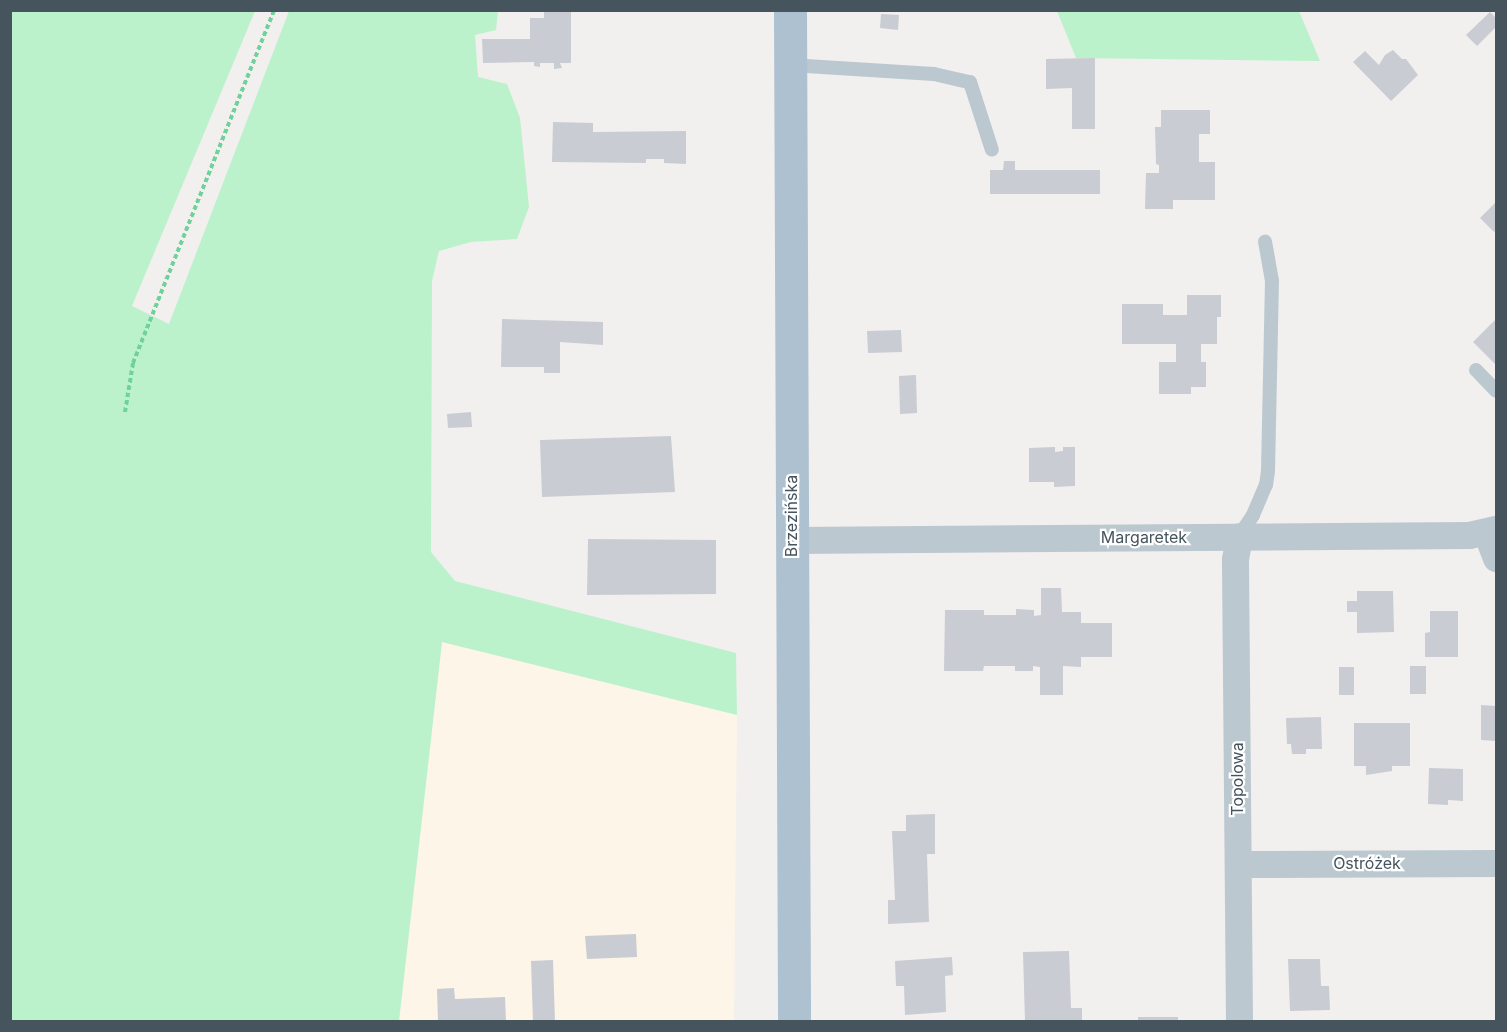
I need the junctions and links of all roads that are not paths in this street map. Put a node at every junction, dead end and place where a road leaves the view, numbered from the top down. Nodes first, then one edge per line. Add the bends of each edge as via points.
1 (790, 10) edge
2 (790, 66) junction
3 (992, 150) dead end
4 (1266, 242) dead end
5 (1476, 370) dead end
6 (1497, 391) edge
7 (1491, 531) edge
8 (1239, 536) junction
9 (792, 540) junction
10 (1497, 558) edge
11 (1497, 862) edge
12 (1238, 864) junction
13 (794, 1022) edge
14 (1239, 1022) edge

1 - 2 main road, Brzezińska
2 - 3 lane via 934,74 970,82
2 - 9 main road, Brzezińska
4 - 8 lane via 1272,281 1268,471 1253,515
5 - 6 lane
7 - 8 street, Margaretek
7 - 10 street
8 - 9 street, Margaretek
8 - 12 street, Topolowa via 1235,559
9 - 13 main road, Brzezińska
11 - 12 street, Ostróżek
12 - 14 street, Topolowa

